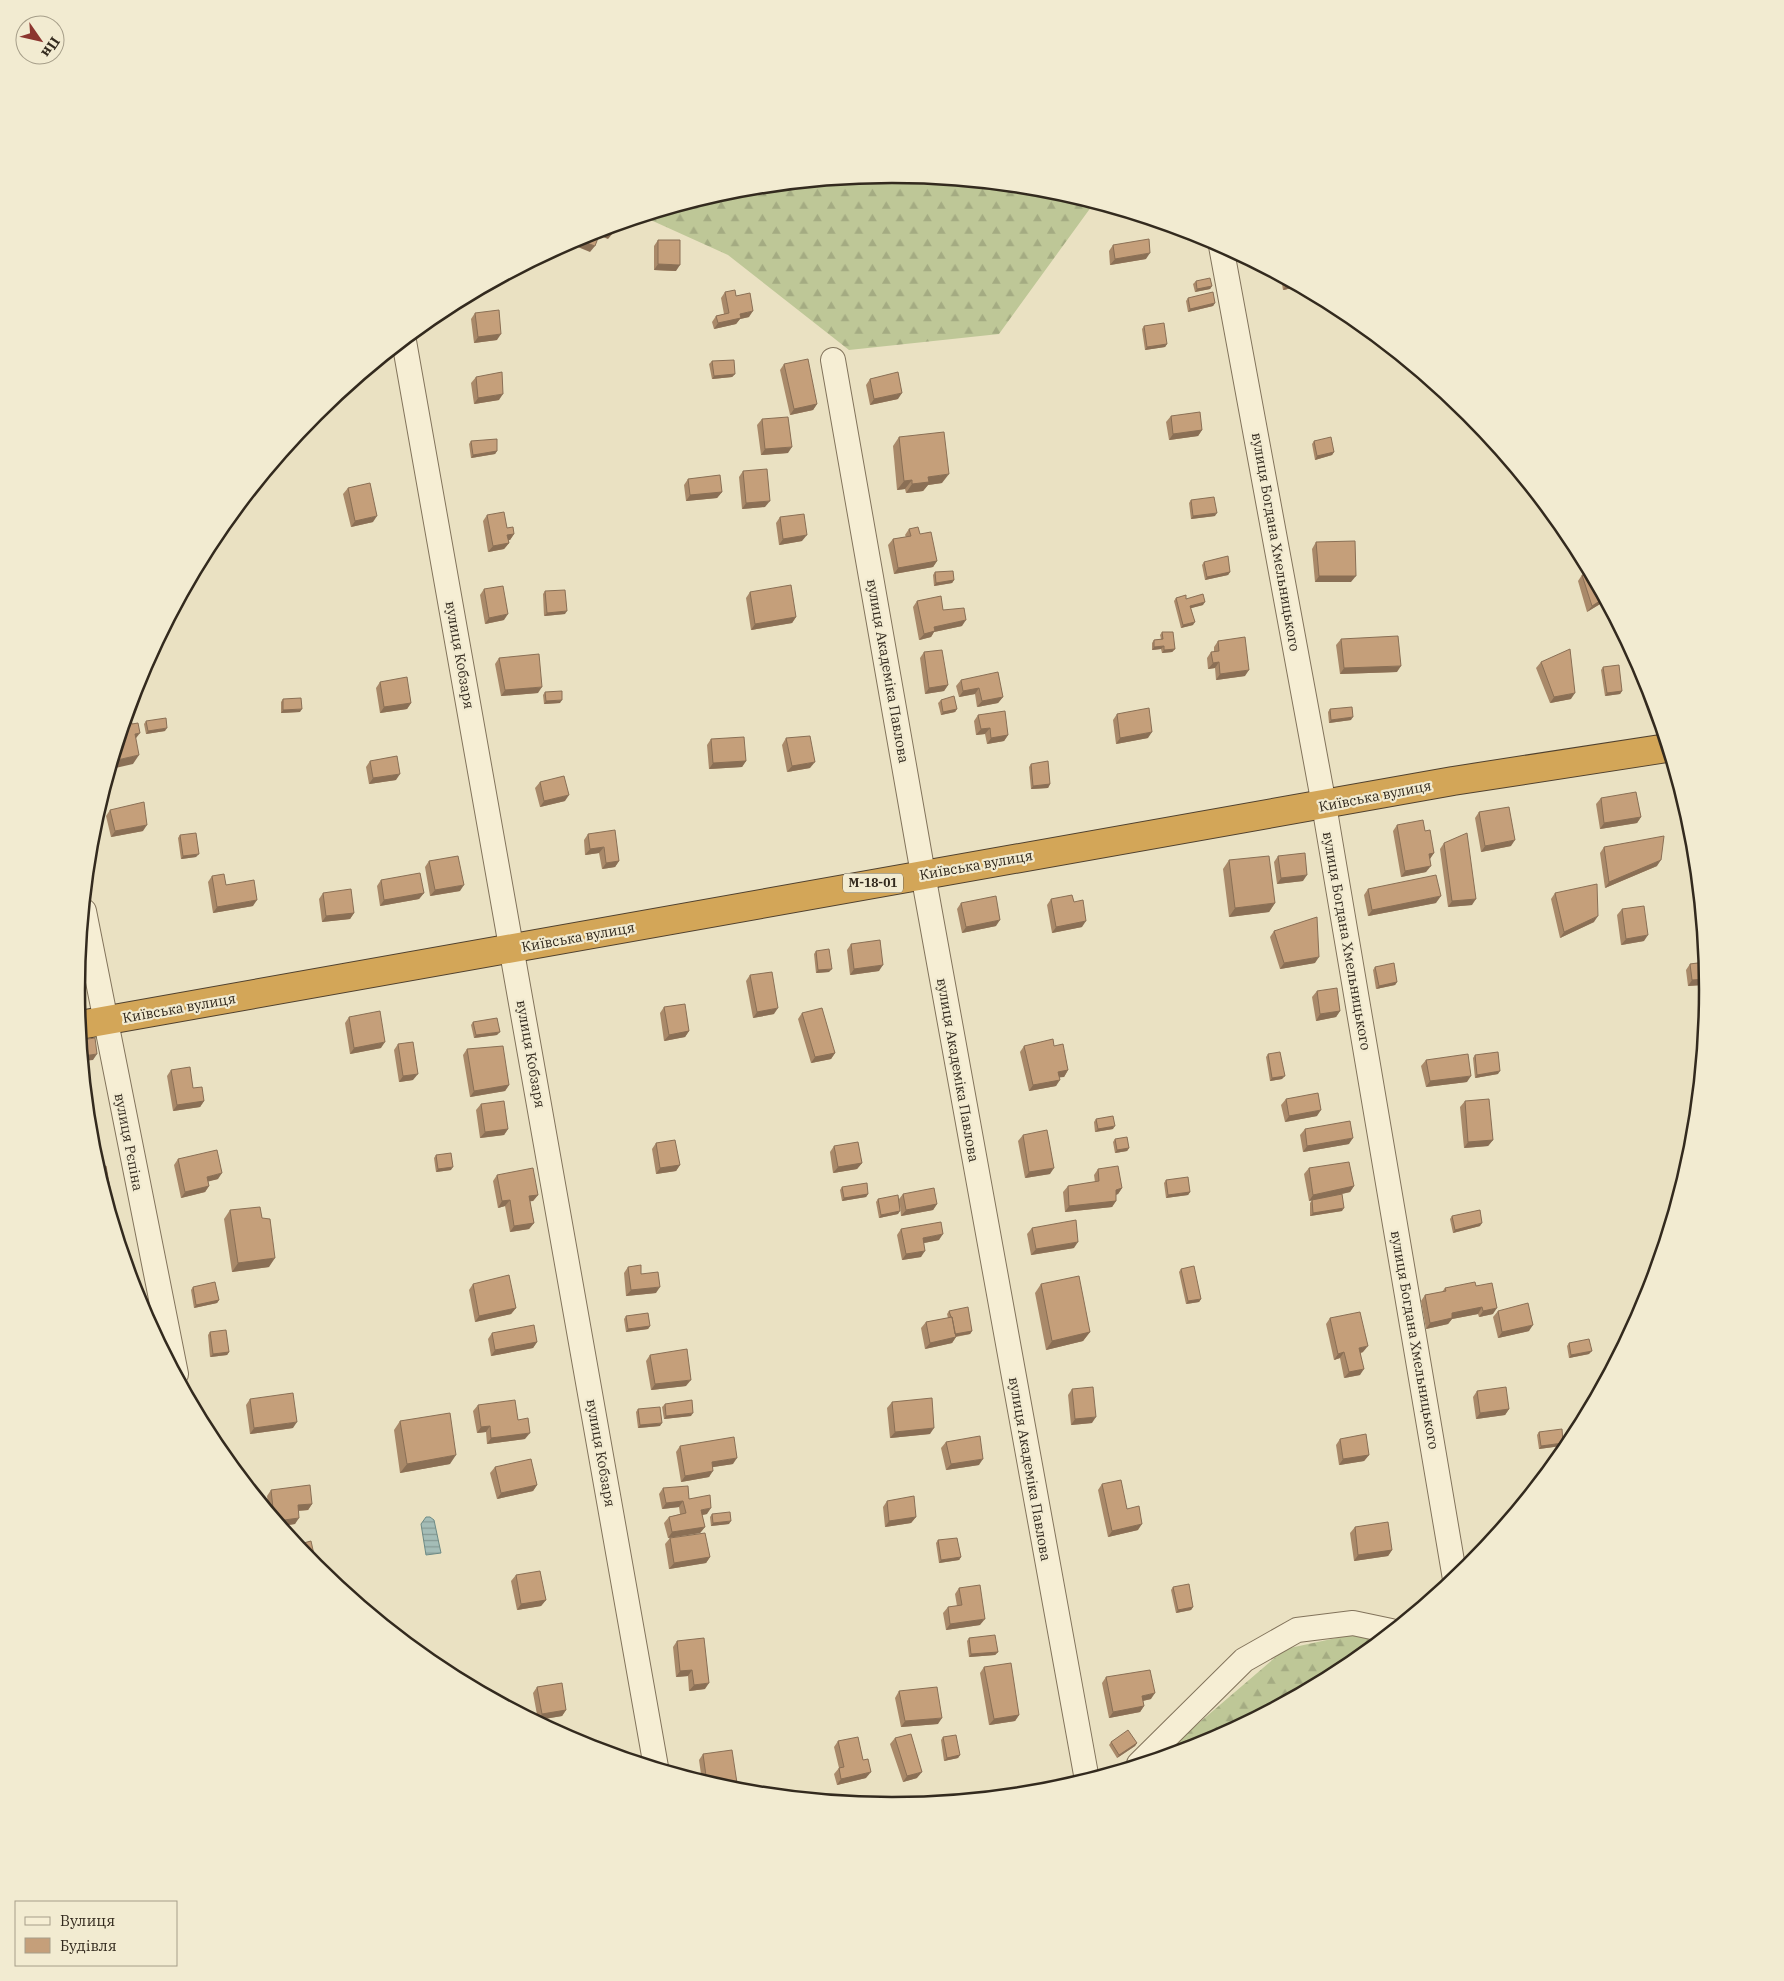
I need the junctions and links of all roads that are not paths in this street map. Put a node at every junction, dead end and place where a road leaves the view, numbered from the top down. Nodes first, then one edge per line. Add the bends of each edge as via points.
1 (1223, 255) edge
2 (405, 347) edge
3 (834, 360) dead end
4 (1662, 749) edge
5 (1324, 805) junction
6 (923, 874) junction
7 (87, 948) edge
8 (513, 949) junction
9 (92, 1023) edge
10 (171, 1352) edge
11 (1454, 1570) edge
12 (1384, 1630) edge
13 (1145, 1757) edge
14 (655, 1762) edge
15 (1086, 1774) edge

1 - 5 street, вулиця Богдана Хмельницького
2 - 8 street, вулиця Кобзаря
3 - 6 street, вулиця Академіка Павлова
4 - 5 highway, Київська вулиця / М-18-01 via 1453,781
5 - 6 highway, Київська вулиця / М-18-01
5 - 11 street, вулиця Богдана Хмельницького
6 - 8 highway, Київська вулиця / М-18-01
6 - 15 street, вулиця Академіка Павлова
7 - 9 street, вулиця Рєпіна
8 - 9 highway, Київська вулиця / М-18-01
8 - 14 street, вулиця Кобзаря
9 - 10 street, вулиця Рєпіна
12 - 13 street via 1353,1623 1297,1630 1244,1660

